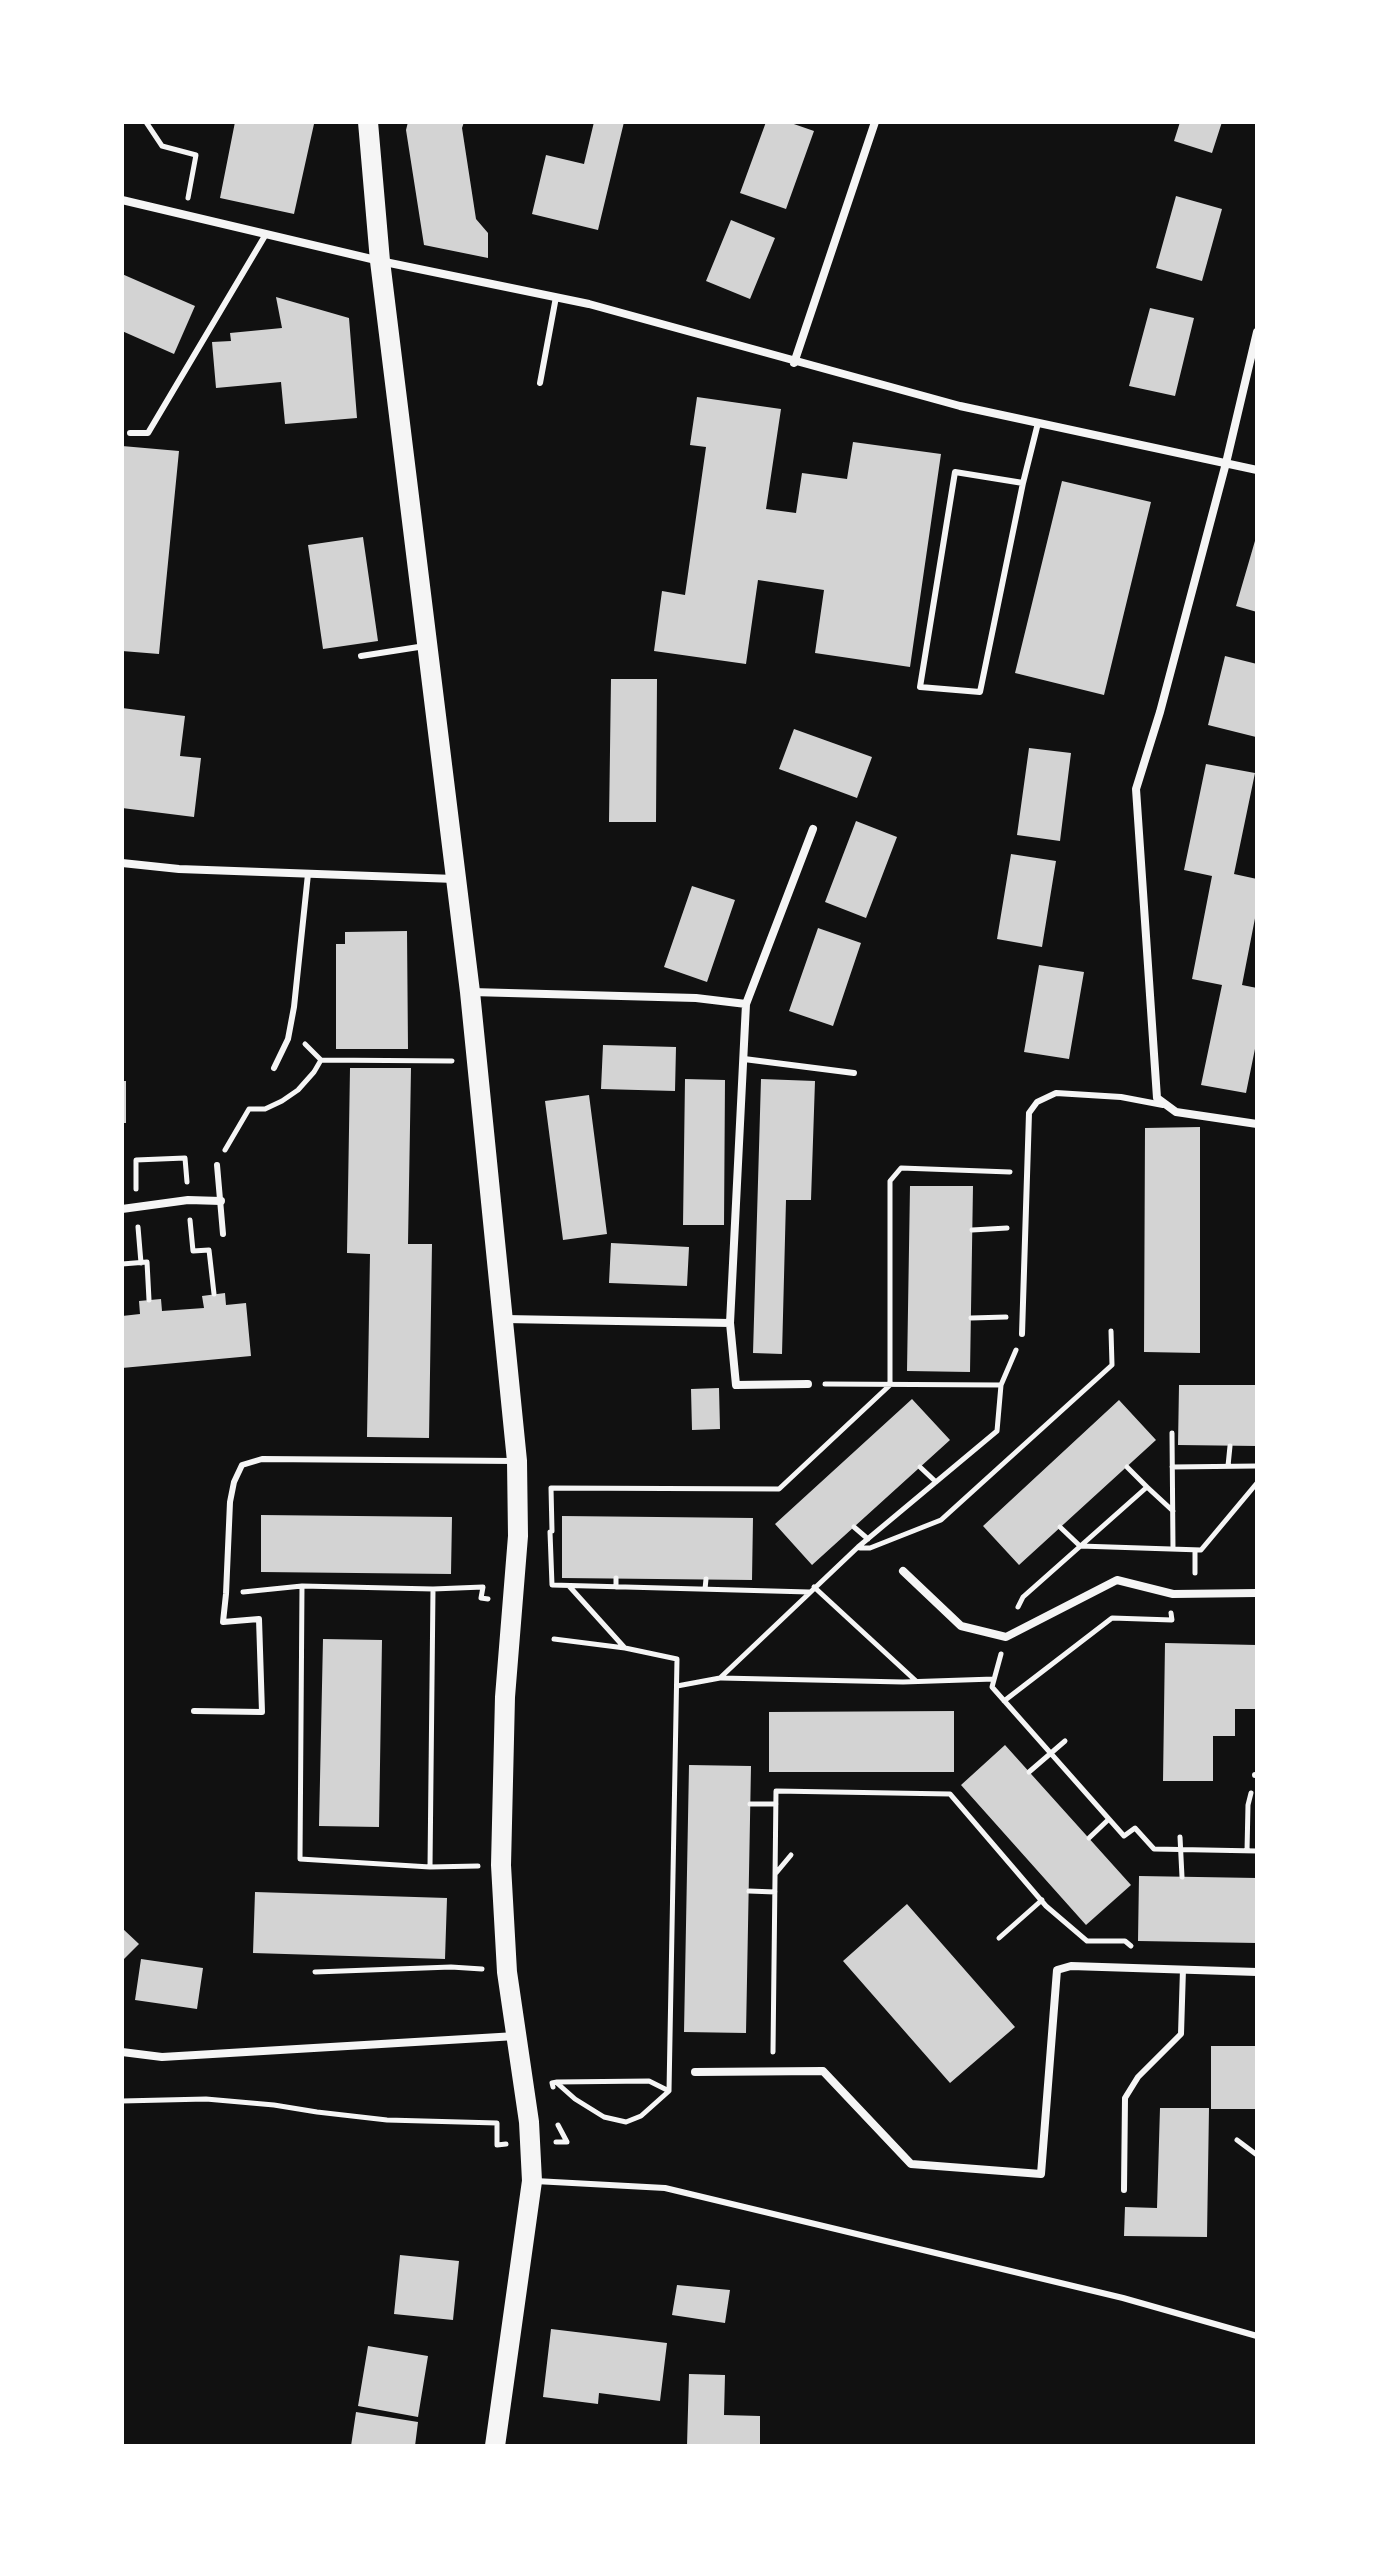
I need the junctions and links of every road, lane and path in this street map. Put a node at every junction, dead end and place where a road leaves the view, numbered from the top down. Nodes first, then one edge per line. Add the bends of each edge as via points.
1 (146, 122) edge
2 (368, 122) edge
3 (875, 122) edge
4 (122, 200) edge
5 (185, 215) junction
6 (266, 234) junction
7 (380, 261) junction
8 (556, 297) junction
9 (1257, 332) edge
10 (794, 363) junction
11 (540, 383) dead end
12 (1038, 423) junction
13 (130, 433) dead end
14 (1226, 463) junction
15 (1257, 470) edge
16 (1023, 483) junction
17 (426, 646) junction
18 (361, 656) dead end
19 (813, 829) dead end
20 (122, 863) edge
21 (308, 874) junction
22 (455, 879) junction
23 (470, 992) junction
24 (746, 1004) junction
25 (744, 1059) junction
26 (477, 1061) junction
27 (274, 1068) dead end
28 (854, 1073) dead end
29 (1167, 1105) junction
30 (1257, 1124) edge
31 (217, 1165) joint
32 (221, 1201) junction
33 (136, 1207) junction
34 (122, 1209) edge
35 (1025, 1227) junction
36 (972, 1230) dead end
37 (223, 1234) dead end
38 (141, 1263) junction
39 (122, 1264) edge
40 (149, 1300) dead end
41 (1023, 1317) junction
42 (971, 1318) dead end
43 (503, 1319) junction
44 (730, 1323) junction
45 (1111, 1331) dead end
46 (1022, 1334) joint
47 (808, 1384) joint
48 (1001, 1385) junction
49 (1172, 1433) dead end
50 (1230, 1446) dead end
51 (517, 1461) junction
52 (1228, 1466) junction
53 (1257, 1466) edge
54 (920, 1467) dead end
55 (1127, 1467) dead end
56 (1172, 1467) junction
57 (936, 1482) junction
58 (1257, 1483) edge
59 (1147, 1487) junction
60 (1173, 1511) junction
61 (854, 1527) dead end
62 (1060, 1527) dead end
63 (518, 1536) junction
64 (868, 1539) junction
65 (1080, 1546) junction
66 (858, 1547) junction
67 (1173, 1549) junction
68 (903, 1571) dead end
69 (616, 1578) dead end
70 (706, 1579) dead end
71 (568, 1585) junction
72 (302, 1586) junction
73 (616, 1587) junction
74 (433, 1589) junction
75 (705, 1589) junction
76 (811, 1590) junction
77 (1168, 1592) junction
78 (1257, 1593) edge
79 (226, 1594) junction
80 (512, 1603) junction
81 (1006, 1637) junction
82 (554, 1639) dead end
83 (625, 1648) junction
84 (720, 1678) junction
85 (994, 1679) junction
86 (916, 1682) junction
87 (677, 1686) junction
88 (1004, 1701) junction
89 (194, 1711) dead end
90 (1065, 1741) dead end
91 (1051, 1754) junction
92 (1029, 1772) dead end
93 (1256, 1775) edge
94 (750, 1804) dead end
95 (776, 1804) junction
96 (1109, 1819) junction
97 (1180, 1837) dead end
98 (1089, 1838) dead end
99 (1180, 1850) junction
100 (1247, 1851) junction
101 (1257, 1851) edge
102 (791, 1855) dead end
103 (501, 1865) junction
104 (430, 1867) junction
105 (775, 1874) junction
106 (1182, 1877) dead end
107 (749, 1891) dead end
108 (775, 1892) junction
109 (1042, 1900) junction
110 (999, 1938) dead end
111 (1160, 1968) junction
112 (1183, 1969) junction
113 (315, 1972) dead end
114 (507, 1972) junction
115 (1257, 1972) edge
116 (517, 2035) junction
117 (122, 2052) edge
118 (772, 2071) junction
119 (695, 2072) dead end
120 (557, 2082) junction
121 (669, 2091) junction
122 (554, 2098) dead end
123 (122, 2101) edge
124 (556, 2113) dead end
125 (1237, 2140) dead end
126 (531, 2142) junction
127 (1257, 2155) edge
128 (532, 2181) junction
129 (1124, 2190) dead end
130 (1257, 2336) edge
131 (495, 2446) edge

1 - 5 path via 162,146 196,155
2 - 7 main road
3 - 10 street
4 - 5 street
5 - 6 street
6 - 7 street
6 - 13 lane via 148,433
7 - 8 street
7 - 17 main road
8 - 10 street
8 - 11 lane
9 - 14 street
10 - 12 street
12 - 14 street
12 - 16 lane
14 - 15 street
14 - 29 street via 1136,789 1157,1098
16 - 16 lane via 955,472 920,687 980,692
17 - 18 lane
17 - 22 main road
19 - 24 street
20 - 21 street
21 - 22 street
21 - 27 lane via 294,1007 288,1039
22 - 23 main road
23 - 24 street
23 - 26 main road
24 - 25 street
25 - 28 lane
25 - 44 street
26 - 31 path via 321,1060 282,1101 249,1109
26 - 43 main road
29 - 30 street via 1176,1112
29 - 35 lane via 1070,1093 1037,1102 1029,1113
31 - 32 lane
32 - 33 street
32 - 37 lane
33 - 34 street
33 - 38 path
35 - 36 path
35 - 41 lane
38 - 39 path
38 - 40 path via 147,1262
41 - 42 path
41 - 46 lane
43 - 44 street
43 - 51 main road
44 - 47 street via 736,1385
45 - 66 path via 1112,1365 941,1520 870,1548
46 - 48 path
47 - 48 path
48 - 57 path via 997,1431
49 - 56 path
50 - 52 path
51 - 63 main road
51 - 79 lane via 262,1459 242,1465 230,1502
52 - 53 path
52 - 56 path
54 - 57 path
55 - 59 path
56 - 60 path
57 - 64 path
58 - 67 path via 1201,1550
59 - 60 path
59 - 65 path
60 - 67 path
61 - 64 path
62 - 65 path
63 - 71 path via 552,1531 552,1585
63 - 80 main road
64 - 66 path
65 - 67 path
65 - 81 path via 1023,1597
66 - 76 path
68 - 81 street via 961,1626
69 - 73 path
70 - 75 path
71 - 73 path
71 - 83 path
72 - 74 path
72 - 79 path
72 - 104 path via 300,1859
73 - 75 path
74 - 80 path via 483,1587 481,1598
74 - 104 path
75 - 76 path
76 - 84 path
76 - 86 path
77 - 78 street
77 - 81 street via 1117,1580
77 - 88 path via 1172,1620 1112,1618
79 - 89 lane via 223,1622 259,1619 262,1712
80 - 103 main road
81 - 85 path
82 - 83 path
83 - 87 path via 677,1659
84 - 86 path
84 - 87 path
85 - 86 path
85 - 88 path via 992,1687
87 - 121 path
88 - 91 path
90 - 91 path
91 - 92 path
91 - 96 path
93 - 100 path via 1248,1805
94 - 95 path
95 - 105 path
95 - 109 path via 776,1791 950,1794
96 - 98 path
96 - 99 path via 1124,1836 1135,1828 1154,1849
97 - 99 path
99 - 100 path
99 - 106 path
100 - 101 path
102 - 105 path
103 - 104 path
103 - 114 main road
105 - 108 path
107 - 108 path
108 - 118 path
109 - 110 path
109 - 111 path via 1087,1941 1125,1941
111 - 112 street
111 - 118 street via 1057,1970 1041,2174 911,2164 823,2071
112 - 115 street
112 - 129 lane via 1181,2034 1138,2077 1125,2098
113 - 114 path via 451,1967
114 - 116 main road
116 - 117 street via 162,2057
116 - 126 main road
118 - 119 street
120 - 121 path via 649,2081
120 - 121 path via 604,2117 626,2122
120 - 122 path via 552,2083
123 - 126 path via 206,2099 387,2120 497,2123 497,2145
124 - 126 path via 567,2142
125 - 127 path
126 - 128 main road
128 - 130 lane via 665,2188 1123,2298
128 - 131 main road

